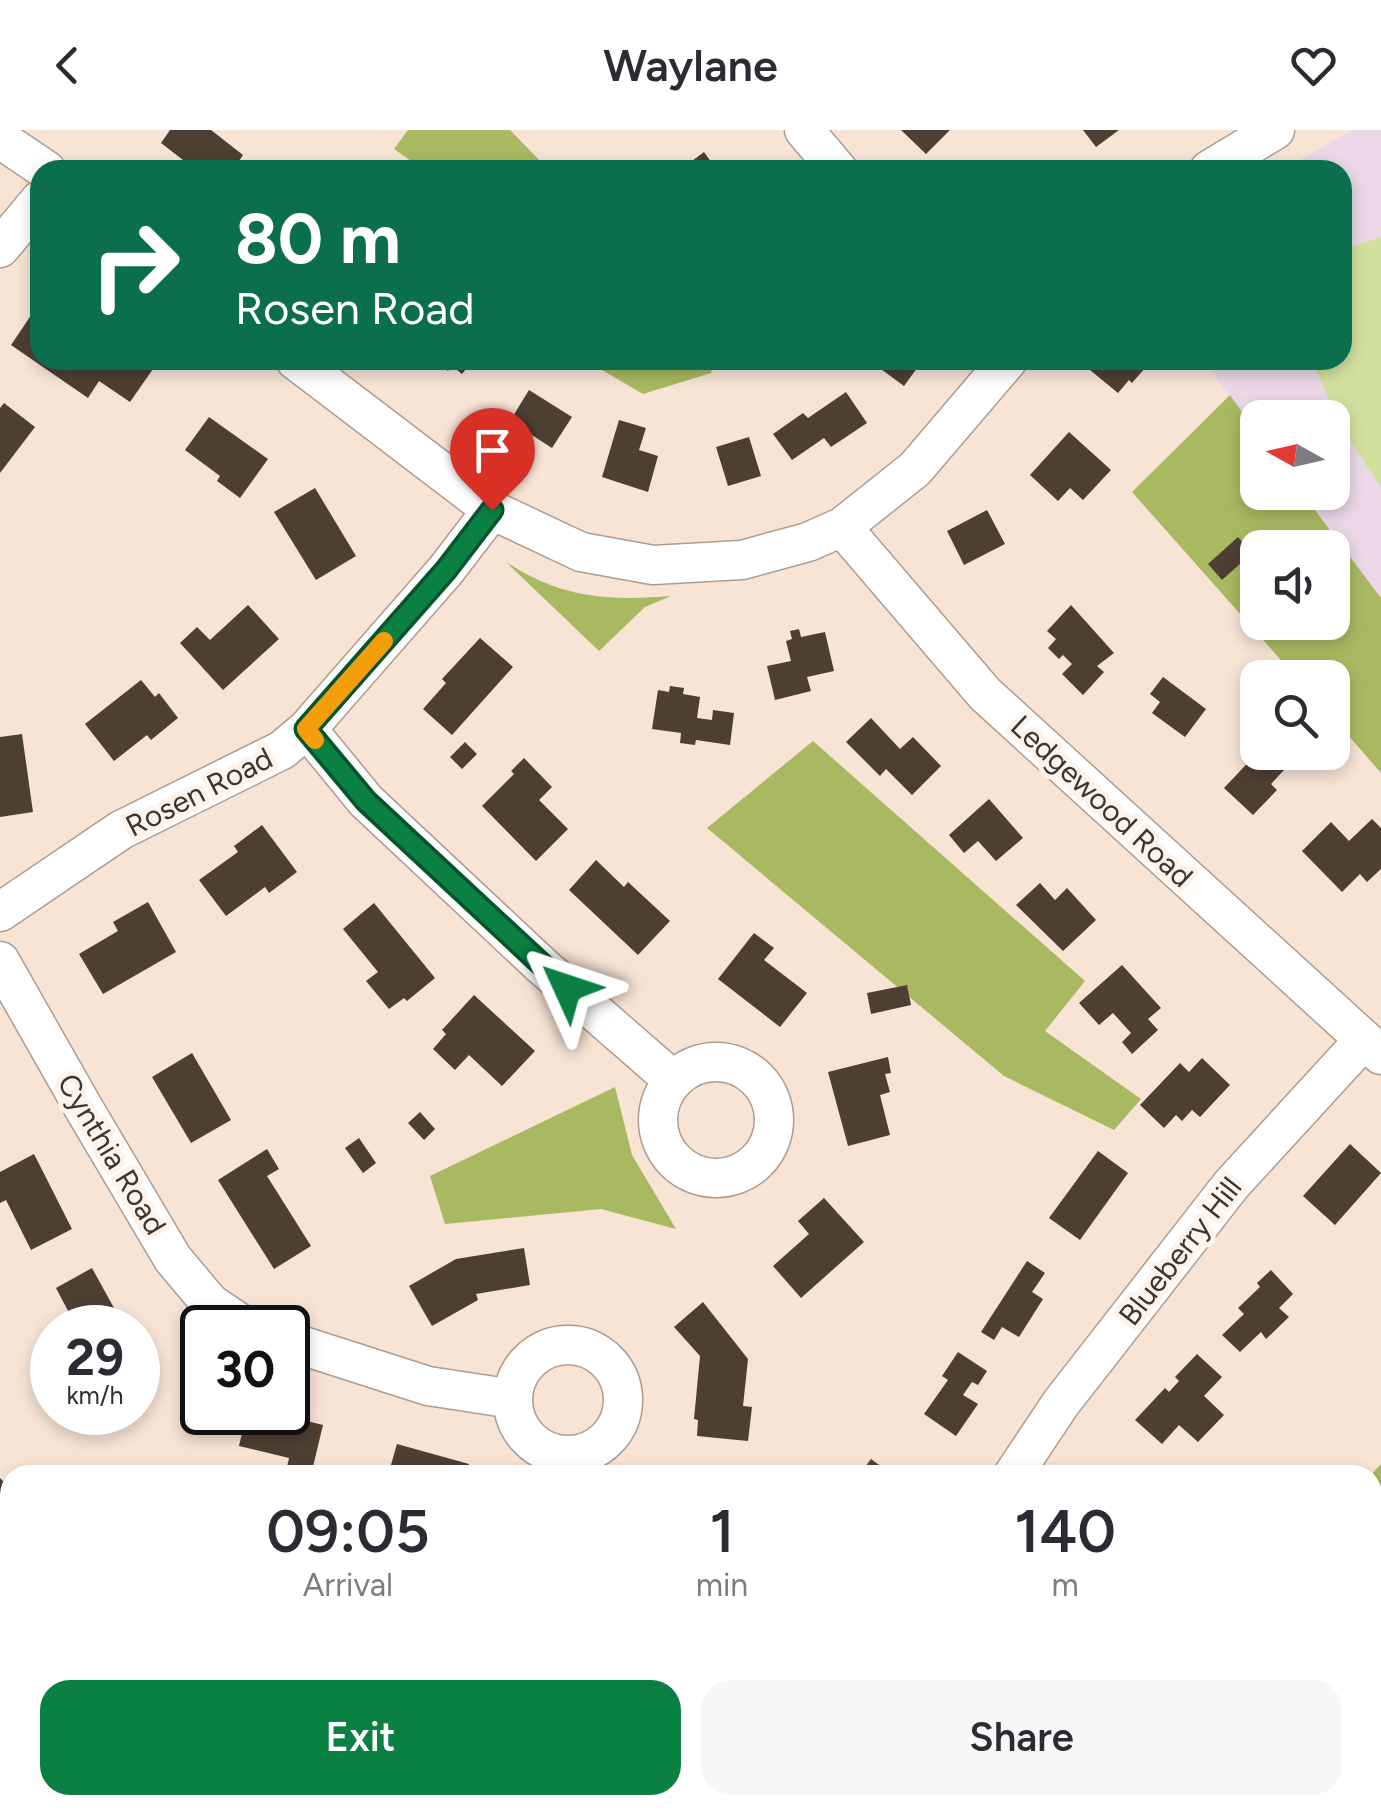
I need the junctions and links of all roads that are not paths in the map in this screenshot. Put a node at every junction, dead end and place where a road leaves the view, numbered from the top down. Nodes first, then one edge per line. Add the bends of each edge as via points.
1 (804, 130) edge
2 (1275, 130) edge
3 (0, 138) edge
4 (32, 160) edge
5 (830, 160) edge
6 (1226, 160) edge
7 (30, 212) edge
8 (0, 248) edge
9 (308, 370) edge
10 (999, 370) edge
11 (492, 510) junction
12 (842, 527) junction
13 (306, 729) junction
14 (0, 912) edge
15 (0, 961) edge
16 (1372, 1048) edge
17 (673, 1080) dead end
18 (213, 1305) edge
19 (310, 1348) edge
20 (512, 1399) dead end
21 (1021, 1465) edge

1 - 5 street
2 - 6 street
3 - 4 street
7 - 8 street
9 - 11 street
10 - 12 street via 915,469
11 - 12 street via 581,552 653,565 742,560
11 - 13 street, Rosen Road
12 - 16 street, Ledgewood Road via 984,694
13 - 14 street, Rosen Road via 282,750 121,830
13 - 17 street via 366,801
15 - 18 street, Cynthia Road via 173,1258
16 - 21 street, Blueberry Hill via 1231,1185
19 - 20 street via 428,1386

